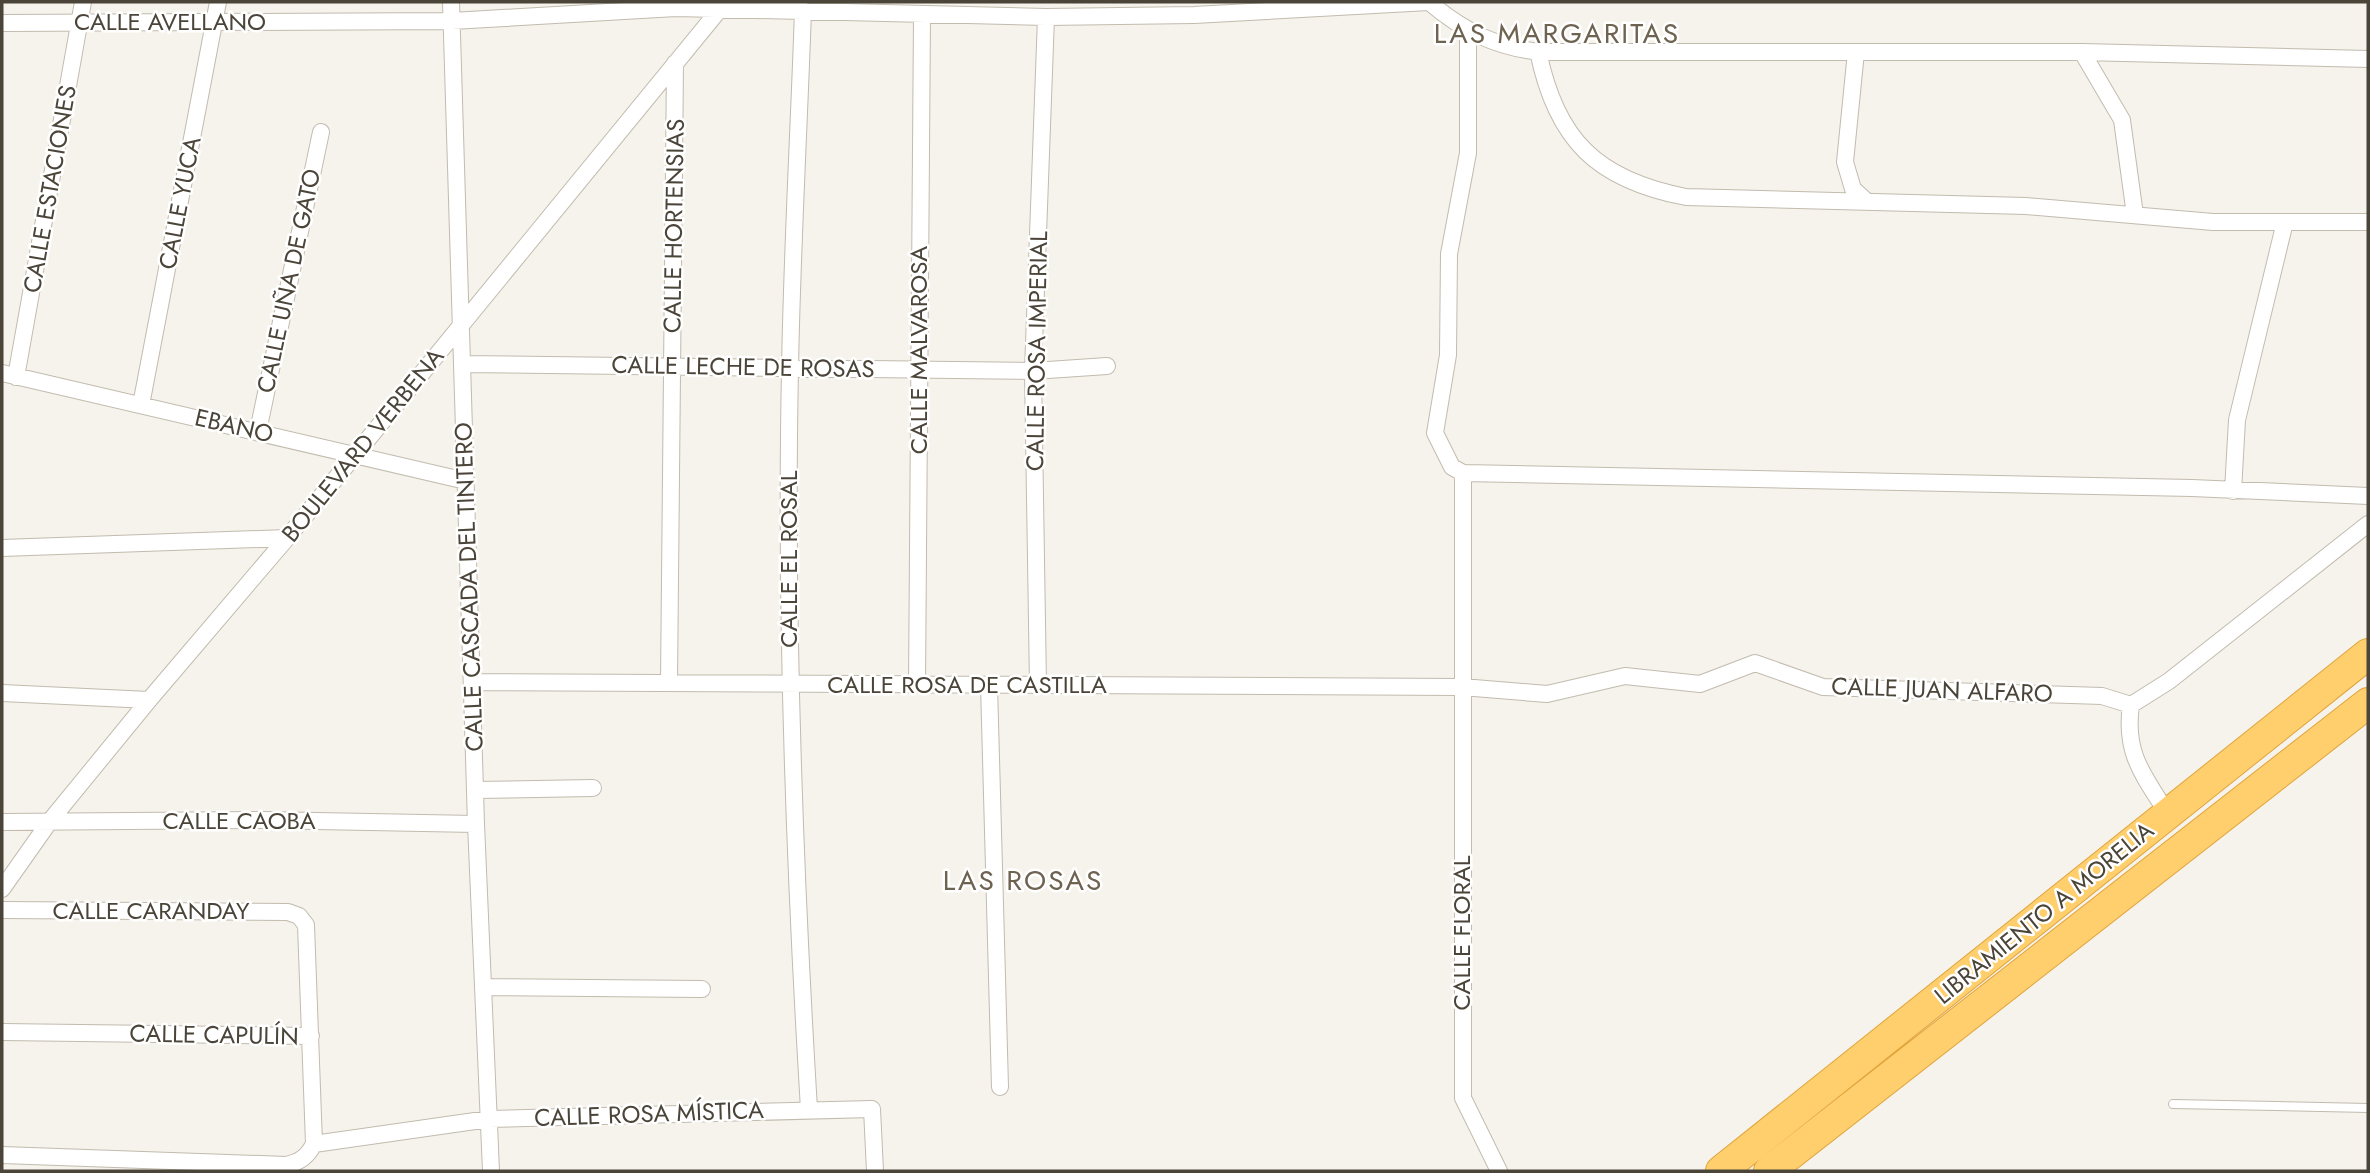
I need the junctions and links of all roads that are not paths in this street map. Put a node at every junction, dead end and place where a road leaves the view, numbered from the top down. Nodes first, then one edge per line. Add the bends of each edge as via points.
1 (83, 2) edge
2 (219, 2) edge
3 (451, 2) edge
4 (1429, 2) edge
5 (676, 5) edge
6 (723, 5) edge
7 (1194, 8) edge
8 (803, 10) junction
9 (922, 16) junction
10 (1046, 17) junction
11 (452, 20) junction
12 (215, 22) junction
13 (2, 23) edge
14 (79, 23) junction
15 (1468, 32) junction
16 (1538, 51) junction
17 (1856, 52) junction
18 (2082, 52) junction
19 (2368, 60) edge
20 (675, 63) junction
21 (321, 131) dead end
22 (1865, 200) junction
23 (2135, 215) junction
24 (2285, 222) junction
25 (2368, 222) edge
26 (461, 324) junction
27 (462, 364) junction
28 (1107, 366) dead end
29 (672, 367) junction
30 (789, 368) junction
31 (919, 369) junction
32 (1033, 371) junction
33 (9, 375) edge
34 (141, 405) junction
35 (258, 432) junction
36 (355, 454) junction
37 (1463, 473) junction
38 (466, 481) junction
39 (2233, 491) junction
40 (2368, 496) edge
41 (2368, 524) edge
42 (287, 538) junction
43 (2, 548) edge
44 (2368, 654) edge
45 (472, 682) junction
46 (668, 684) junction
47 (790, 684) junction
48 (917, 685) junction
49 (989, 685) junction
50 (1038, 685) junction
51 (1462, 687) junction
52 (2, 693) edge
53 (149, 700) junction
54 (2368, 703) edge
55 (2131, 705) junction
56 (593, 788) dead end
57 (475, 790) junction
58 (2168, 814) junction
59 (50, 821) junction
60 (2, 822) edge
61 (476, 824) junction
62 (2, 889) edge
63 (2, 911) edge
64 (483, 987) junction
65 (702, 989) dead end
66 (2, 1032) edge
67 (311, 1036) junction
68 (1000, 1087) dead end
69 (2173, 1104) dead end
70 (2368, 1108) edge
71 (809, 1109) junction
72 (489, 1119) junction
73 (314, 1144) junction
74 (2, 1155) edge
75 (491, 1171) edge
76 (875, 1171) edge
77 (1499, 1171) edge
78 (1721, 1171) edge
79 (1769, 1171) edge

1 - 14 street, CALLE ESTACIONES
2 - 12 street, CALLE YUCA
3 - 11 street, CALLE CASCADA DEL TINTERO
4 - 7 street, CALLE AVELLANO
4 - 15 street
5 - 6 street, CALLE AVELLANO
5 - 11 street, CALLE AVELLANO
6 - 8 street, CALLE AVELLANO
6 - 20 street, BOULEVARD VERBENA
7 - 10 street, CALLE AVELLANO
8 - 9 street, CALLE AVELLANO
8 - 30 street, CALLE EL ROSAL
9 - 10 street, CALLE AVELLANO
9 - 31 street, CALLE MALVAROSA
10 - 32 street, CALLE ROSA IMPERIAL
11 - 12 street, CALLE AVELLANO
11 - 26 street, CALLE CASCADA DEL TINTERO
12 - 14 street, CALLE AVELLANO
12 - 34 street, CALLE YUCA
13 - 14 street, CALLE AVELLANO
14 - 33 street, CALLE ESTACIONES
15 - 16 street via 1502,45
15 - 37 street via 1468,153 1449,254 1448,355 1435,433 1452,467
16 - 17 street
16 - 22 street via 1545,87 1560,121 1584,151 1637,185 1686,197
17 - 18 street
17 - 22 street via 1845,162 1853,189
18 - 19 street
18 - 23 street via 2122,120
20 - 26 street, BOULEVARD VERBENA
20 - 29 street, CALLE HORTENSIAS
21 - 35 street, CALLE UÑA DE GATO
22 - 23 street
23 - 24 street
24 - 25 street
24 - 39 street via 2237,420
26 - 27 street, CALLE CASCADA DEL TINTERO
26 - 36 street, BOULEVARD VERBENA
27 - 29 street, CALLE LECHE DE ROSAS
27 - 38 street, CALLE CASCADA DEL TINTERO
28 - 32 street, CALLE LECHE DE ROSAS
29 - 30 street, CALLE LECHE DE ROSAS
29 - 46 street, CALLE HORTENSIAS
30 - 31 street, CALLE LECHE DE ROSAS
30 - 47 street, CALLE EL ROSAL
31 - 32 street, CALLE LECHE DE ROSAS
31 - 48 street, CALLE MALVAROSA
32 - 50 street, CALLE ROSA IMPERIAL
33 - 34 street, EBANO
34 - 35 street, EBANO
35 - 36 street, EBANO
36 - 38 street, EBANO
36 - 42 street, BOULEVARD VERBENA
37 - 39 street
37 - 51 street, CALLE FLORAL
38 - 45 street, CALLE CASCADA DEL TINTERO
39 - 40 street
41 - 55 street via 2169,681
42 - 43 street
42 - 53 street, BOULEVARD VERBENA
44 - 58 highway, LIBRAMIENTO A MORELIA
45 - 46 street, CALLE ROSA DE CASTILLA
45 - 57 street, CALLE CASCADA DEL TINTERO
46 - 47 street, CALLE ROSA DE CASTILLA
47 - 48 street, CALLE ROSA DE CASTILLA
47 - 71 street, CALLE EL ROSAL
48 - 49 street, CALLE ROSA DE CASTILLA
49 - 50 street, CALLE ROSA DE CASTILLA
49 - 68 street
50 - 51 street, CALLE ROSA DE CASTILLA
51 - 55 street, CALLE JUAN ALFARO via 1547,694 1625,676 1700,684 1755,663 1823,687 2102,696
51 - 77 street, CALLE FLORAL via 1463,1098
52 - 53 street
53 - 59 street, BOULEVARD VERBENA
54 - 79 highway, LIBRAMIENTO A MORELIA
55 - 58 street via 2130,747
56 - 57 street
57 - 61 street, CALLE CASCADA DEL TINTERO
58 - 78 highway, LIBRAMIENTO A MORELIA
59 - 60 street, CALLE CAOBA
59 - 61 street, CALLE CAOBA
59 - 62 street, BOULEVARD VERBENA
61 - 64 street, CALLE CASCADA DEL TINTERO
63 - 67 street, CALLE CARANDAY via 288,912 299,916 306,925
64 - 65 street
64 - 72 street, CALLE CASCADA DEL TINTERO
66 - 67 street, CALLE CAPULÍN
67 - 73 street, CALLE CAPULÍN
69 - 70 lane
71 - 72 street, CALLE ROSA MÍSTICA
71 - 76 street, CALLE ROSA MÍSTICA via 872,1109
72 - 73 street
72 - 75 street, CALLE CASCADA DEL TINTERO
73 - 74 street via 308,1155 286,1165

